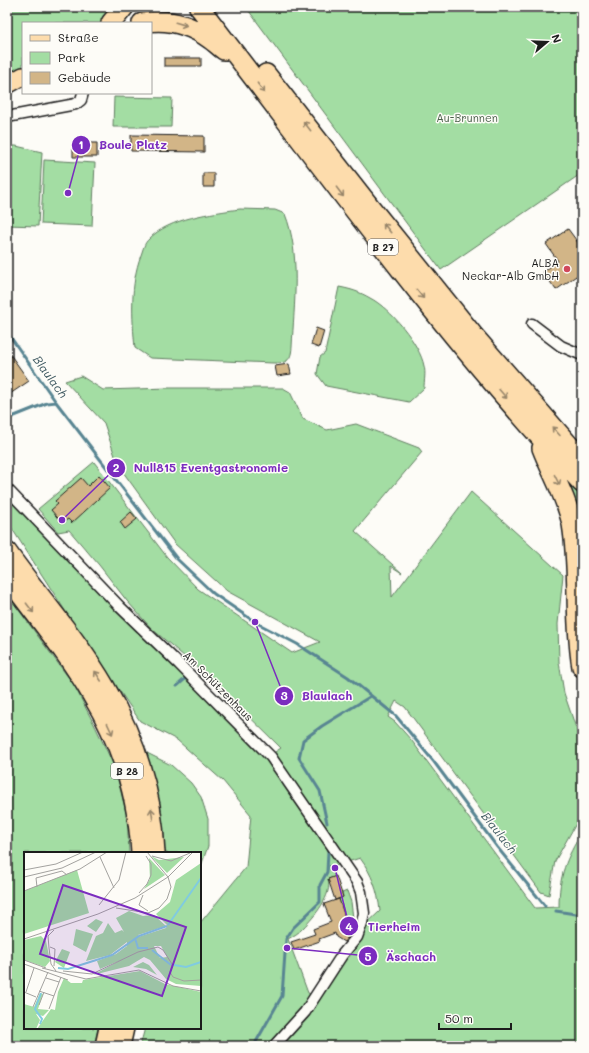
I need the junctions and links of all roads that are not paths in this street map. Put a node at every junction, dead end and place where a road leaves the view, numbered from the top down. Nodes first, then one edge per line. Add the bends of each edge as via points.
1 (124, 7) edge
2 (199, 7) edge
3 (215, 7) edge
4 (112, 22) edge
5 (147, 22) edge
6 (238, 57) junction
7 (22, 76) edge
8 (7, 84) edge
9 (83, 94) edge
10 (7, 117) edge
11 (532, 324) dead end
12 (582, 355) edge
13 (535, 432) junction
14 (582, 460) edge
15 (582, 483) edge
16 (7, 489) edge
17 (7, 552) edge
18 (7, 576) edge
19 (582, 667) edge
20 (141, 852) edge
21 (155, 852) edge
22 (109, 1029) edge
23 (124, 1029) edge
24 (105, 1046) edge
25 (120, 1046) edge
26 (274, 1046) edge

1 - 4 highway
2 - 6 highway, B 27
14 -> 3 highway, B 27 via 468,329
5 -> 6 highway via 167,21 189,26 220,48
6 -> 13 highway, B 27 via 393,261
7 - 8 main road
9 - 10 street via 76,104
11 - 12 street via 561,346
13 - 15 highway, B 27
13 -> 19 highway via 561,489 572,524 577,625
16 - 26 street, Am Schützenhaus via 120,607 271,757 357,882 364,913 357,937 342,955 305,1012
21 -> 17 highway, B 28 via 146,786 136,752 120,714 95,671
18 -> 20 highway, B 28 via 83,679 101,710 129,780 137,814
22 - 24 highway
23 - 25 highway

